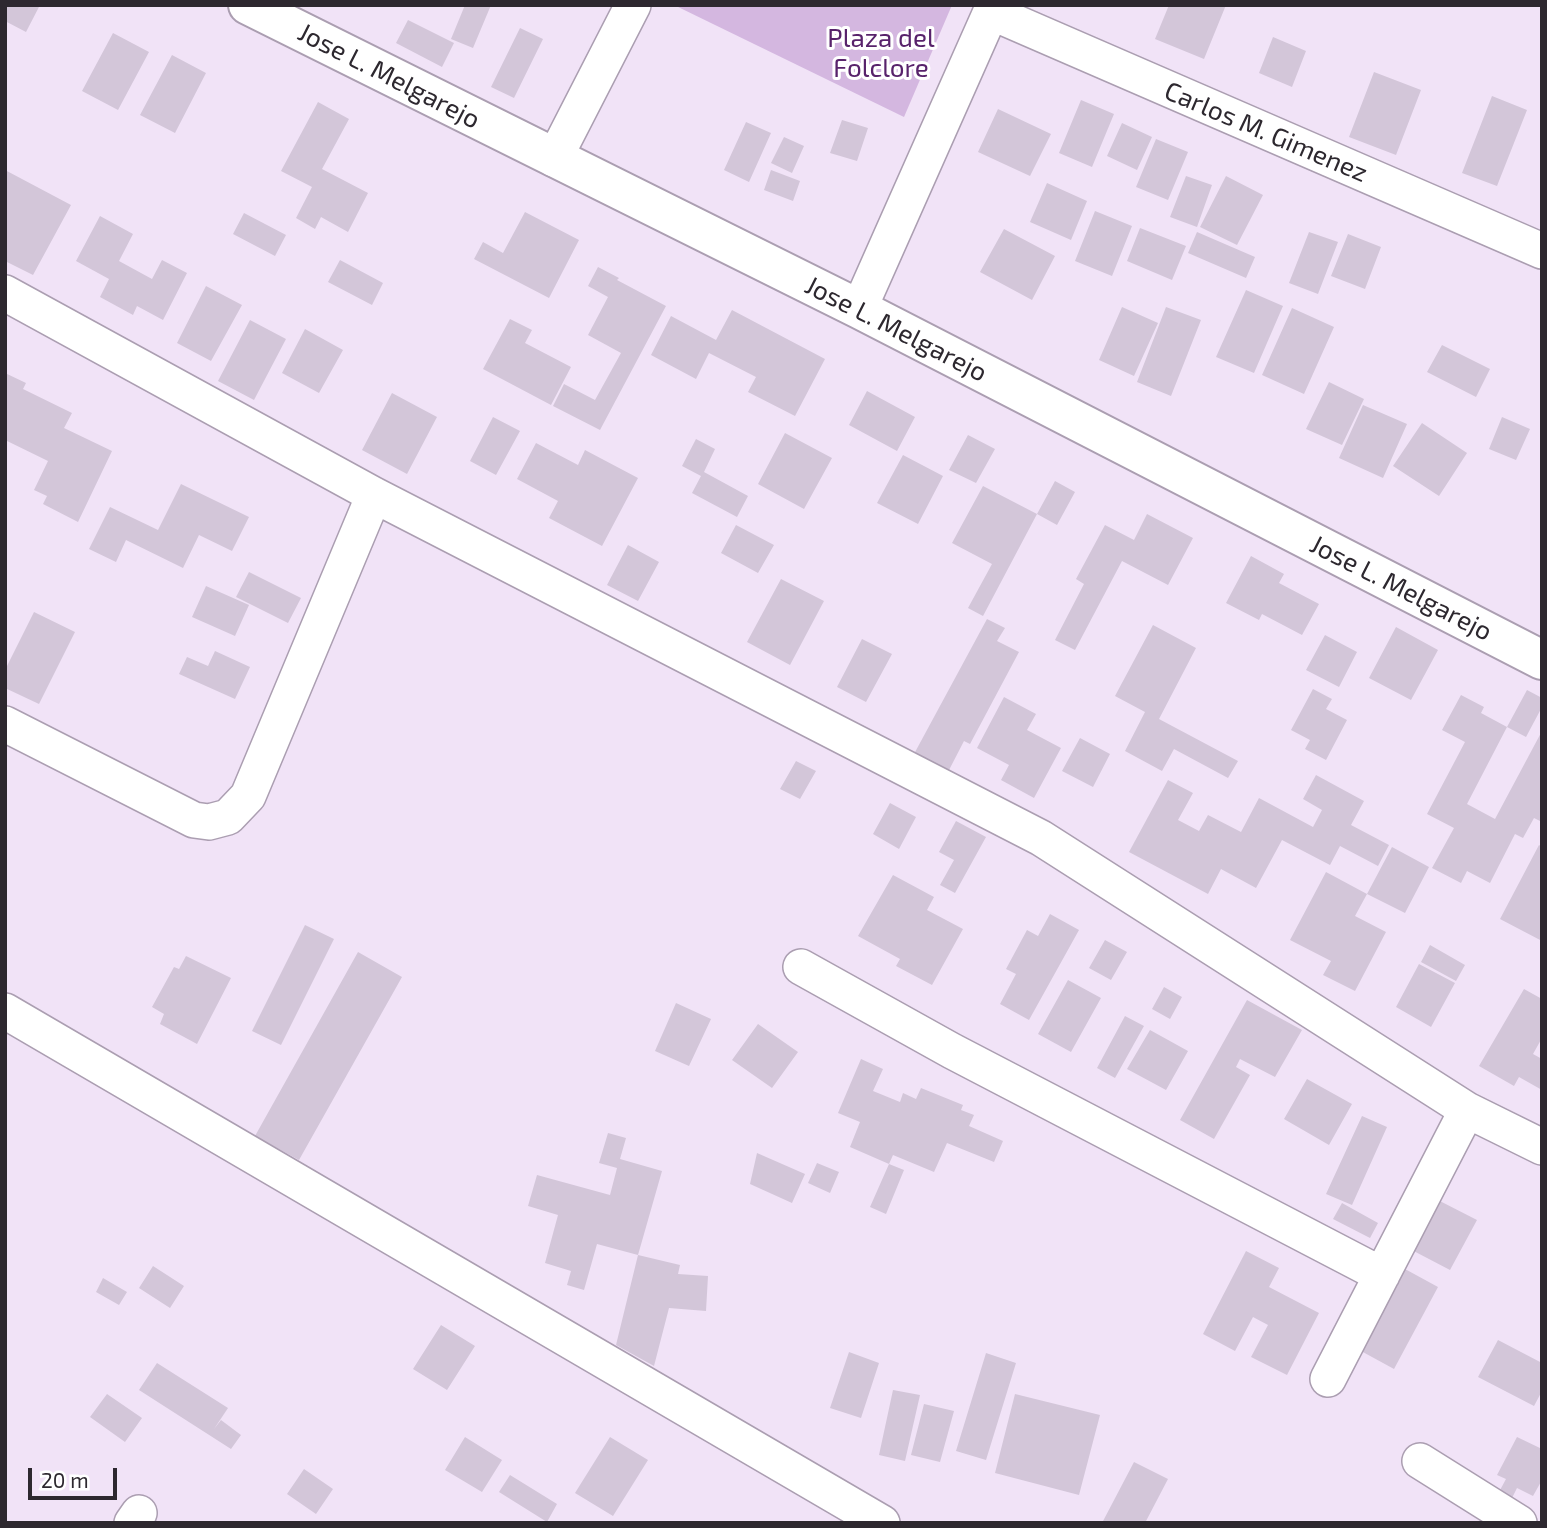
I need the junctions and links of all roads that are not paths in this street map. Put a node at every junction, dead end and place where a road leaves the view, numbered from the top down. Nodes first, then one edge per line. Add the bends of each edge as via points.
1 (248, 5) edge
2 (633, 5) edge
3 (993, 9) edge
4 (554, 159) junction
5 (1542, 251) edge
6 (5, 293) edge
7 (859, 309) junction
8 (374, 495) junction
9 (1542, 660) edge
10 (5, 724) edge
11 (801, 967) dead end
12 (5, 1012) edge
13 (1467, 1110) junction
14 (1542, 1147) edge
15 (1382, 1275) junction
16 (1328, 1379) dead end
17 (1420, 1461) dead end
18 (882, 1523) edge
19 (1520, 1523) edge

1 - 4 street, Jose L. Melgarejo
2 - 4 street
3 - 5 street, Carlos M. Gimenez
3 - 7 street
4 - 7 street, Jose L. Melgarejo
6 - 8 street
7 - 9 street, Jose L. Melgarejo
8 - 10 street via 248,796 228,817 194,820
8 - 13 street via 1041,838
11 - 15 street
12 - 18 street
13 - 14 street
13 - 15 street
15 - 16 street
17 - 19 street

